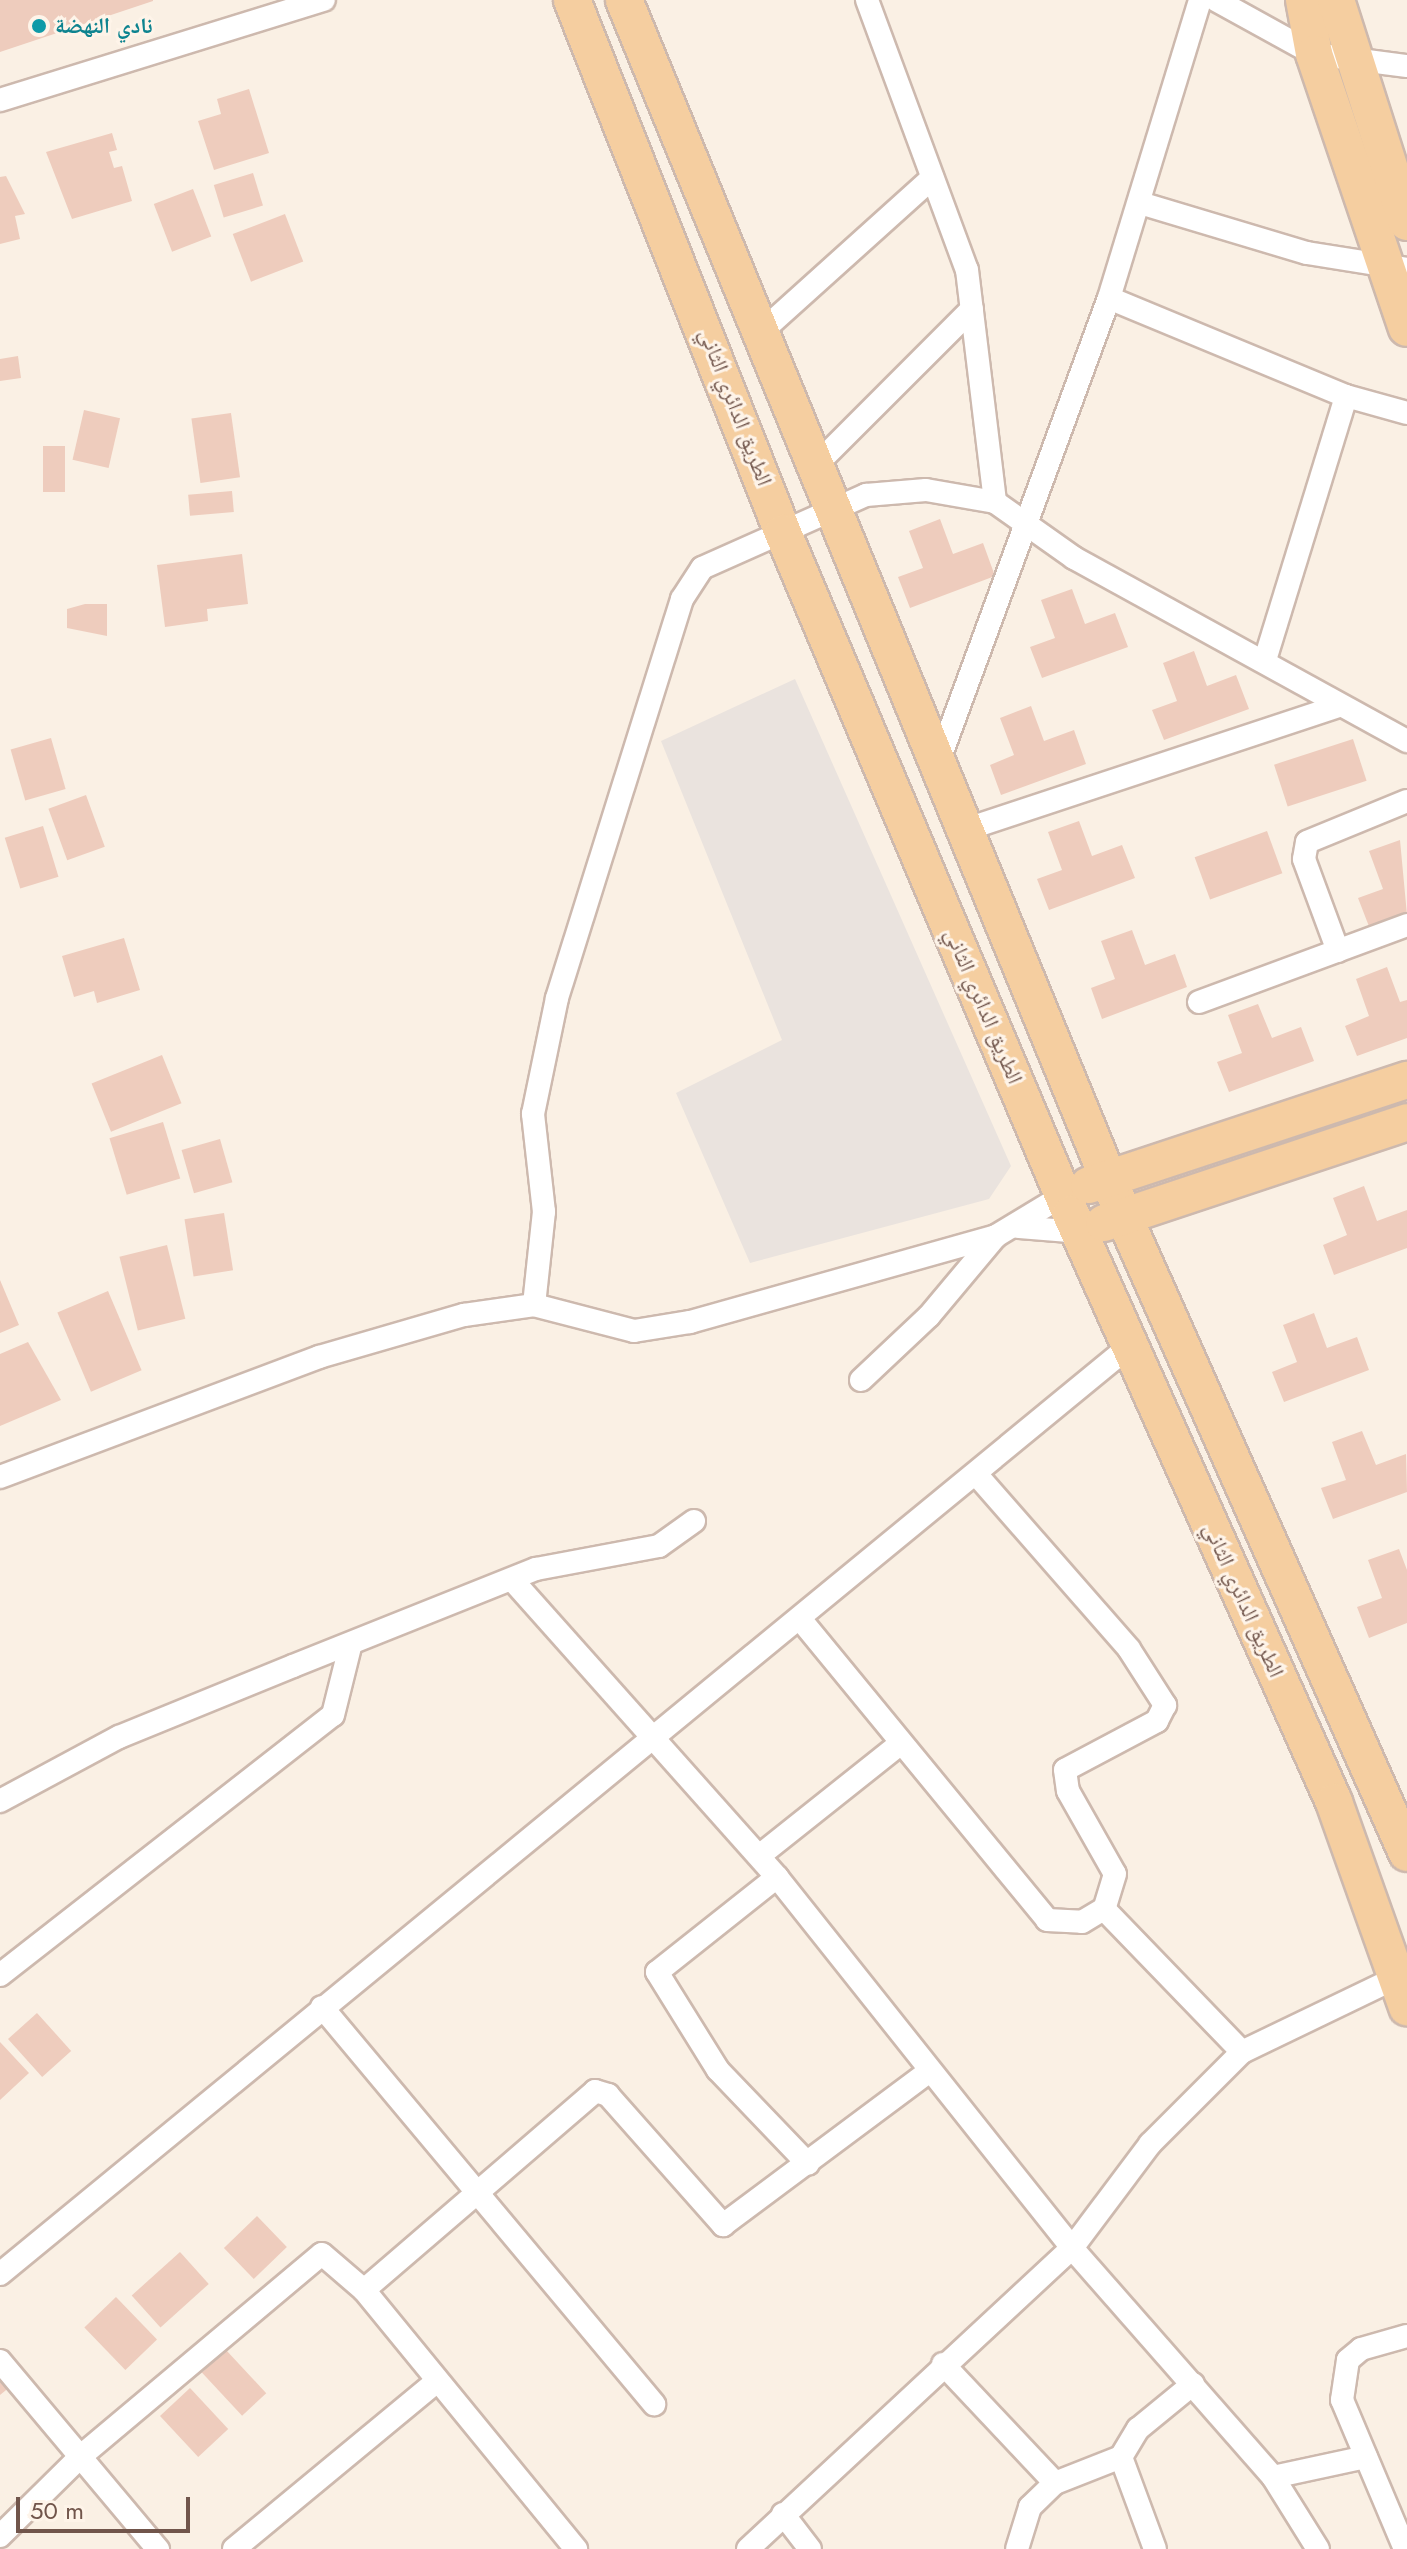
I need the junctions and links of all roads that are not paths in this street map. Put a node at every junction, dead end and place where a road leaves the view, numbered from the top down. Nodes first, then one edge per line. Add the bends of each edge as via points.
1 (324, 0) edge
2 (572, 0) edge
3 (624, 0) edge
4 (867, 0) edge
5 (1200, 0) edge
6 (1216, 0) edge
7 (1304, 0) edge
8 (1336, 0) edge
9 (1314, 54) junction
10 (1351, 60) junction
11 (1407, 66) edge
12 (0, 100) edge
13 (932, 178) junction
14 (1140, 203) junction
15 (1407, 222) edge
16 (1396, 268) edge
17 (1109, 298) junction
18 (972, 309) junction
19 (1407, 328) edge
20 (760, 333) junction
21 (1346, 396) junction
22 (1407, 413) edge
23 (817, 464) junction
24 (995, 502) junction
25 (835, 507) junction
26 (1023, 528) junction
27 (783, 533) junction
28 (1265, 660) junction
29 (1336, 707) junction
30 (1407, 741) edge
31 (939, 760) junction
32 (1407, 801) edge
33 (967, 829) junction
34 (1407, 925) edge
35 (1338, 951) junction
36 (1199, 1002) dead end
37 (1407, 1080) edge
38 (1407, 1122) edge
39 (1110, 1177) junction
40 (1064, 1195) junction
41 (1124, 1217) junction
42 (1018, 1227) junction
43 (1080, 1232) junction
44 (996, 1236) junction
45 (534, 1305) junction
46 (1132, 1344) junction
47 (861, 1380) dead end
48 (976, 1474) junction
49 (0, 1477) edge
50 (694, 1521) dead end
51 (515, 1583) junction
52 (801, 1620) junction
53 (350, 1647) junction
54 (655, 1739) junction
55 (901, 1743) junction
56 (0, 1801) edge
57 (1403, 1832) edge
58 (759, 1856) junction
59 (777, 1877) junction
60 (1104, 1909) junction
61 (0, 1975) edge
62 (1402, 1992) edge
63 (322, 2007) junction
64 (1242, 2052) junction
65 (928, 2072) junction
66 (808, 2164) junction
67 (481, 2193) junction
68 (1072, 2248) junction
69 (0, 2274) edge
70 (364, 2290) junction
71 (1407, 2336) edge
72 (0, 2361) edge
73 (943, 2364) junction
74 (437, 2381) junction
75 (1193, 2384) junction
76 (654, 2404) dead end
77 (81, 2456) junction
78 (1121, 2457) junction
79 (1366, 2457) junction
80 (1273, 2477) junction
81 (1055, 2483) junction
82 (783, 2514) junction
83 (0, 2536) edge
84 (572, 2547) edge
85 (158, 2549) edge
86 (234, 2549) edge
87 (748, 2549) edge
88 (810, 2549) edge
89 (1017, 2549) edge
90 (1155, 2549) edge
91 (1318, 2549) edge
92 (1405, 2549) edge

1 - 12 street
2 - 27 main road, الطريق الدائري الثاني
3 - 20 main road
4 - 13 street
5 - 14 street
6 - 9 street
7 - 9 main road
8 - 10 main road
9 - 10 street
9 - 16 main road
10 - 11 street
10 - 15 main road
13 - 18 street via 958,243
13 - 20 street
14 - 16 street via 1238,236
14 - 17 street
16 - 19 main road
17 - 21 street
17 - 26 street
18 - 23 street
18 - 24 street
20 - 23 main road
21 - 22 street
21 - 28 street
23 - 25 main road
24 - 25 street via 926,490
24 - 26 street
25 - 27 street
25 - 31 main road
26 - 28 street
26 - 31 street
27 - 40 main road, الطريق الدائري الثاني
27 - 45 street via 702,568 682,599 557,998 540,1079 533,1114 544,1212
28 - 29 street
29 - 30 street
29 - 33 street
31 - 33 main road
32 - 35 street via 1307,842 1304,859
33 - 39 main road
34 - 35 street
35 - 36 street
37 - 39 main road
38 - 41 main road
39 - 40 main road
39 - 41 main road
40 - 42 street
40 - 43 main road, الطريق الدائري الثاني
41 - 43 main road
41 - 57 main road
42 - 43 street
42 - 44 street
43 - 46 main road, الطريق الدائري الثاني
44 - 45 street via 634,1331
44 - 47 street via 929,1316
45 - 49 street via 464,1315 319,1357
46 - 48 street
46 - 62 main road, الطريق الدائري الثاني via 1334,1802
48 - 52 street
48 - 60 street via 1129,1649 1165,1705 1157,1721 1065,1770 1068,1791 1115,1874
50 - 51 street via 659,1546 574,1558
51 - 53 street
51 - 54 street
52 - 54 street
52 - 55 street
53 - 56 street via 119,1737
53 - 61 street via 333,1715
54 - 58 street
54 - 63 street
55 - 58 street
55 - 60 street via 1047,1920 1082,1922
58 - 59 street
59 - 65 street
59 - 66 street via 657,1972 718,2070
60 - 64 street
62 - 64 street
63 - 67 street
63 - 69 street
64 - 68 street via 1150,2144
65 - 66 street
65 - 68 street
66 - 67 street via 720,2225 608,2095 595,2091
67 - 70 street
67 - 76 street
68 - 73 street
68 - 75 street
70 - 74 street
70 - 77 street via 328,2256 316,2254
71 - 79 street via 1361,2349 1348,2360 1342,2400
72 - 77 street
73 - 81 street
73 - 82 street
74 - 84 street
74 - 86 street
75 - 78 street via 1138,2429
75 - 80 street
77 - 83 street
77 - 85 street
78 - 81 street
78 - 90 street
79 - 80 street
79 - 92 street
80 - 91 street
81 - 89 street via 1030,2507
82 - 87 street
82 - 88 street

